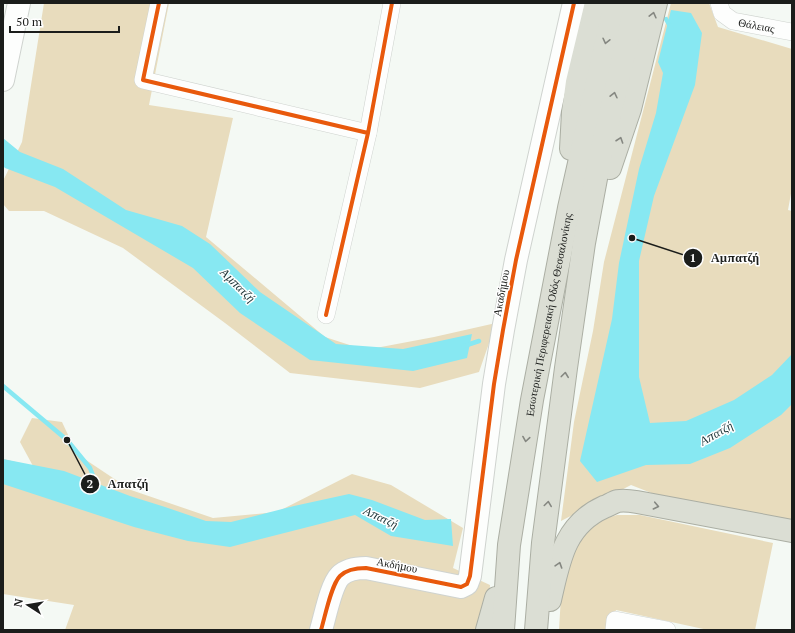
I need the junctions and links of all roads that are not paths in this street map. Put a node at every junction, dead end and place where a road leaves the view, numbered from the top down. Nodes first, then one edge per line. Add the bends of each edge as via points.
1 (18, 3) edge
2 (159, 3) edge
3 (392, 3) edge
4 (574, 3) edge
5 (596, 3) edge
6 (615, 3) edge
7 (636, 3) edge
8 (656, 3) edge
9 (720, 8) edge
10 (792, 32) edge
11 (3, 79) edge
12 (368, 133) junction
13 (569, 208) junction
14 (584, 243) junction
15 (326, 315) dead end
16 (792, 531) edge
17 (509, 545) junction
18 (461, 587) joint
19 (321, 630) edge
20 (487, 630) edge
21 (503, 630) edge
22 (536, 630) edge
23 (543, 630) edge
24 (614, 630) edge
25 (667, 630) edge

1 - 11 street
2 - 12 street via 143,80
3 - 12 street
4 - 18 street, Ακαδήμου via 516,260 494,384 470,576 467,584
5 - 13 highway via 577,82 573,112
6 -> 13 highway, Εσωτερική Περιφερειακή Οδός Θεσσαλονίκης
14 -> 7 highway, Εσωτερική Περιφερειακή Οδός Θεσσαλονίκης via 600,157
14 -> 8 highway via 628,116
9 - 10 street, Θάλειας via 733,21
12 - 15 street
13 -> 17 highway, Εσωτερική Περιφερειακή Οδός Θεσσαλονίκης via 532,400
22 -> 14 highway, Εσωτερική Περιφερειακή Οδός Θεσσαλονίκης via 543,543
23 -> 16 highway via 557,570 571,534 593,512 618,501 637,502
17 - 20 highway
17 - 21 highway, Εσωτερική Περιφερειακή Οδός Θεσσαλονίκης
18 - 19 street, Ακδήμου via 366,568 353,568 340,576 334,586
24 - 25 street via 615,620

